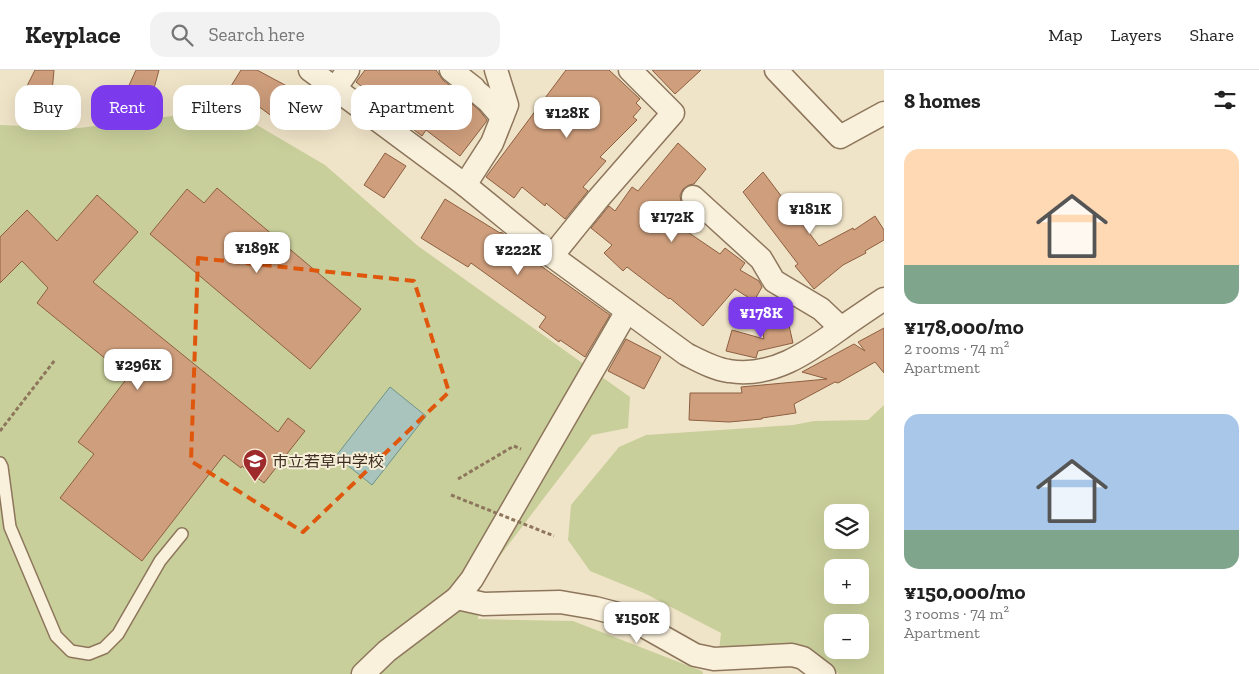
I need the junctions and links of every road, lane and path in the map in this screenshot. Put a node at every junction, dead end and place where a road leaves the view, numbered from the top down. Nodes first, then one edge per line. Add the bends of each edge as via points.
1 (310, 70) edge
2 (348, 70) edge
3 (451, 70) edge
4 (496, 70) edge
5 (630, 70) edge
6 (776, 70) edge
7 (330, 85) edge
8 (338, 85) edge
9 (341, 93) edge
10 (884, 113) edge
11 (502, 117) junction
12 (465, 185) junction
13 (693, 197) dead end
14 (552, 256) junction
15 (884, 299) edge
16 (627, 311) junction
17 (841, 328) junction
18 (55, 360) dead end
19 (0, 431) edge
20 (514, 446) dead end
21 (0, 463) edge
22 (458, 479) dead end
23 (451, 495) dead end
24 (182, 534) dead end
25 (554, 536) dead end
26 (457, 598) junction
27 (364, 674) edge
28 (824, 674) edge

1 - 7 street
2 - 8 street
3 - 11 street
4 - 11 street via 507,105
5 - 14 street via 673,113
6 - 10 street via 840,137
9 - 12 street
11 - 12 street via 492,143
12 - 14 street
13 - 17 street via 761,259 774,281 821,309
14 - 16 street
15 - 17 street
16 - 17 street via 686,354 728,371 763,370 788,362 809,352
16 - 26 street via 472,579
18 - 19 path
20 - 22 path
21 - 24 lane via 10,527 56,636 71,651 89,654 104,648 118,634 160,561
23 - 25 path, bridge
26 - 27 street via 387,651
26 - 28 street via 484,604 560,602 595,608 640,624 695,655 714,659 792,656 803,658

